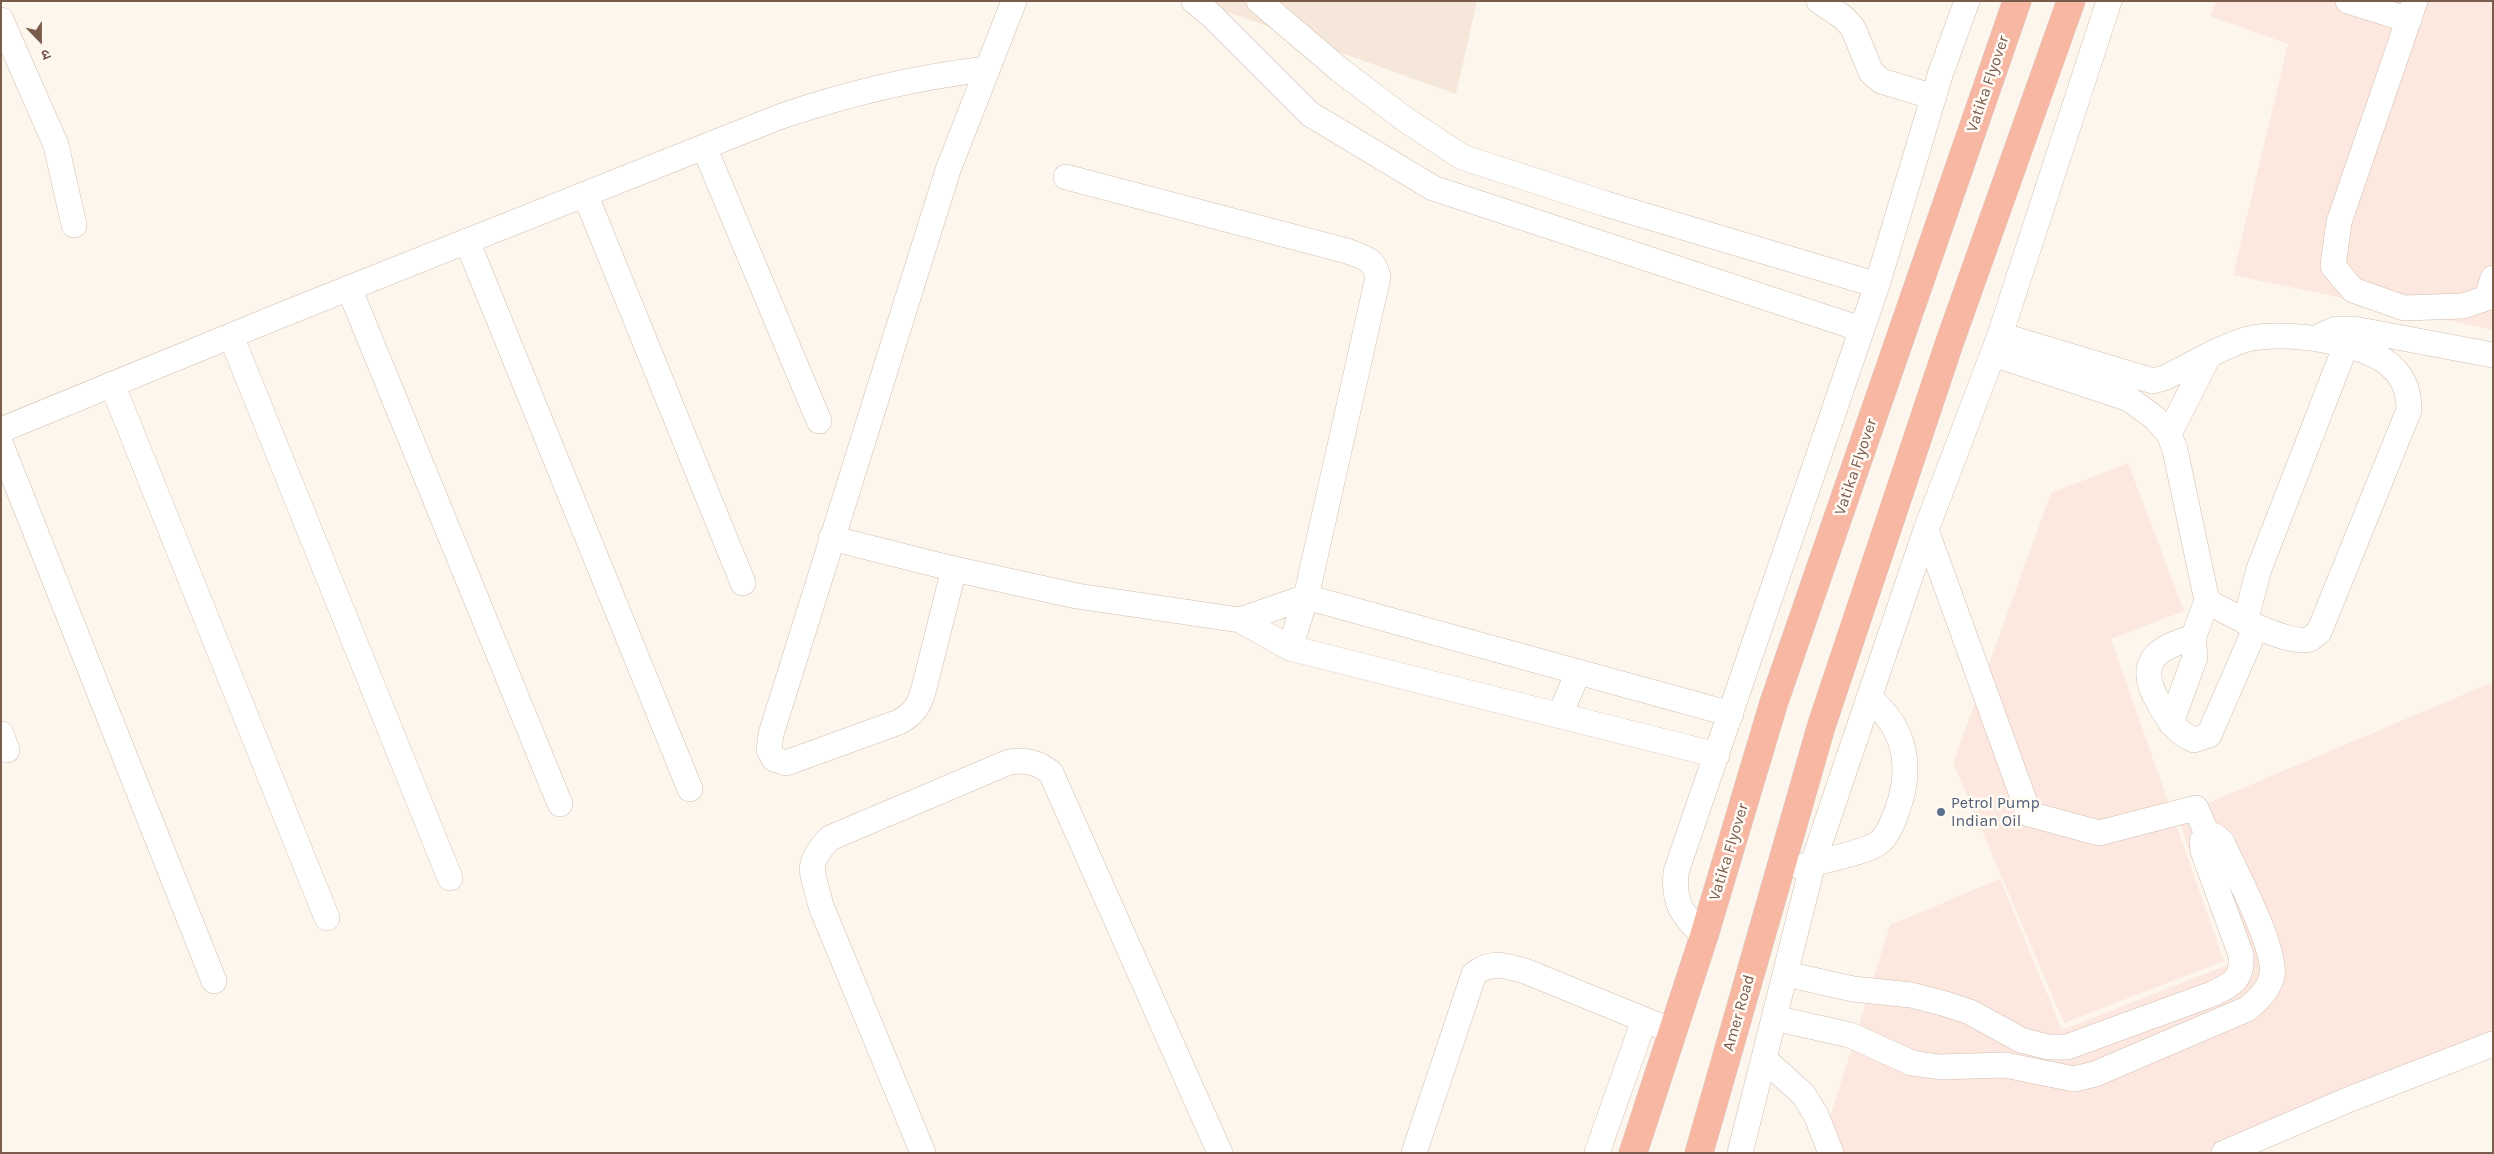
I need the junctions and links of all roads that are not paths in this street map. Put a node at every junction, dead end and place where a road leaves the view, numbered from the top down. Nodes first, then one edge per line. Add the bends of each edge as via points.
1 (1014, 1) edge
2 (1194, 1) edge
3 (1258, 1) edge
4 (1819, 1) edge
5 (1967, 1) edge
6 (2017, 1) edge
7 (2071, 1) edge
8 (2110, 1) edge
9 (2348, 1) edge
10 (2412, 11) edge
11 (1, 20) edge
12 (987, 69) junction
13 (1934, 97) junction
14 (704, 147) junction
15 (1066, 177) dead end
16 (585, 194) junction
17 (74, 225) dead end
18 (466, 241) junction
19 (2493, 278) edge
20 (1877, 284) junction
21 (349, 288) junction
22 (1861, 328) junction
23 (231, 336) junction
24 (2313, 339) junction
25 (1997, 344) junction
26 (2346, 345) junction
27 (2493, 355) edge
28 (2208, 358) junction
29 (112, 384) junction
30 (819, 421) dead end
31 (1, 430) edge
32 (2169, 434) junction
33 (1, 445) edge
34 (1926, 530) junction
35 (831, 538) junction
36 (954, 569) junction
37 (743, 583) dead end
38 (1306, 597) junction
39 (2207, 602) junction
40 (1240, 620) junction
41 (2250, 624) junction
42 (2193, 638) junction
43 (1290, 648) junction
44 (1578, 672) junction
45 (1869, 698) junction
46 (1731, 714) junction
47 (1560, 715) junction
48 (2171, 723) junction
49 (1717, 754) junction
50 (690, 789) dead end
51 (560, 804) dead end
52 (2207, 834) junction
53 (1813, 863) junction
54 (1779, 873) junction
55 (450, 878) dead end
56 (327, 918) dead end
57 (1704, 936) junction
58 (1786, 974) junction
59 (214, 981) dead end
60 (1774, 1018) junction
61 (1644, 1020) junction
62 (1672, 1032) junction
63 (2493, 1044) edge
64 (1764, 1059) junction
65 (922, 1153) edge
66 (1220, 1153) edge
67 (1414, 1153) edge
68 (1597, 1153) edge
69 (1633, 1153) edge
70 (1699, 1153) edge
71 (1740, 1153) edge
72 (1831, 1153) edge
73 (2224, 1153) edge

1 - 12 street
2 - 22 street via 1310,114 1433,188
3 - 20 street via 1340,70 1462,157 1606,204
4 - 13 street via 1853,28 1871,72 1881,81
5 - 13 street
6 - 57 highway, Vatika Flyover via 1774,702
7 - 54 highway via 1949,344 1821,727
8 - 25 street
9 - 10 street
10 - 19 street via 2339,222 2333,266 2353,290 2404,308 2464,306 2487,298
11 - 17 street via 56,145
12 - 14 street via 915,80 816,104
12 - 35 street via 948,170
13 - 20 street
14 - 16 street
14 - 30 street
15 - 38 street via 1347,251 1375,265 1378,277
16 - 18 street
16 - 37 street
18 - 21 street
18 - 50 street
20 - 22 street
21 - 23 street
21 - 51 street
22 - 46 street
23 - 29 street
23 - 55 street
24 - 26 street
24 - 27 street via 2336,329 2354,328
24 - 28 street via 2270,335 2229,346
25 - 28 street via 2153,381
25 - 32 street via 2128,399 2155,418
25 - 34 street
26 - 41 street via 2259,569
26 - 41 street via 2378,356 2395,369 2409,392 2410,410 2319,632 2309,639 2295,638
28 - 32 street
29 - 31 street
29 - 56 street
32 - 39 street
33 - 59 street
34 - 45 street
34 - 52 street via 2029,814 2099,833 2196,808
35 - 36 street
35 - 36 street via 771,734 769,750 774,759 786,763 912,715 921,698
36 - 40 street via 1077,596
38 - 40 street
38 - 43 street
38 - 44 street
39 - 41 street
39 - 42 street
40 - 43 street
41 - 48 street via 2209,735 2194,740 2184,736
42 - 48 street via 2194,657
42 - 48 street via 2163,648 2150,664 2148,682
43 - 47 street
44 - 46 street
44 - 47 street
45 - 53 street
45 - 53 street via 1888,716 1903,745 1904,792 1891,828 1880,842
46 - 49 street
47 - 49 street
49 - 57 street via 1676,872 1674,891 1687,920
52 - 58 street via 2202,841 2203,851 2241,955 2242,968 2237,978 2212,994 2067,1047 2032,1044 1970,1012 1946,1004
52 - 60 street via 2222,842 2264,937 2272,962 2272,975 2260,1000 2186,1036 2095,1074 2074,1079 2004,1065 1940,1067 1912,1063 1850,1035
53 - 54 street
53 - 58 street
54 - 70 highway, Amer Road
57 - 62 highway, Vatika Flyover
58 - 60 street
60 - 64 street
61 - 62 street
61 - 67 street via 1526,971 1485,965 1474,974
61 - 68 street
62 - 69 highway, Vatika Flyover
63 - 73 street via 2350,1098
64 - 71 street
64 - 72 street via 1803,1094 1816,1115
65 - 66 street via 821,906 811,864 816,852 830,838 1010,762 1025,760 1052,773

